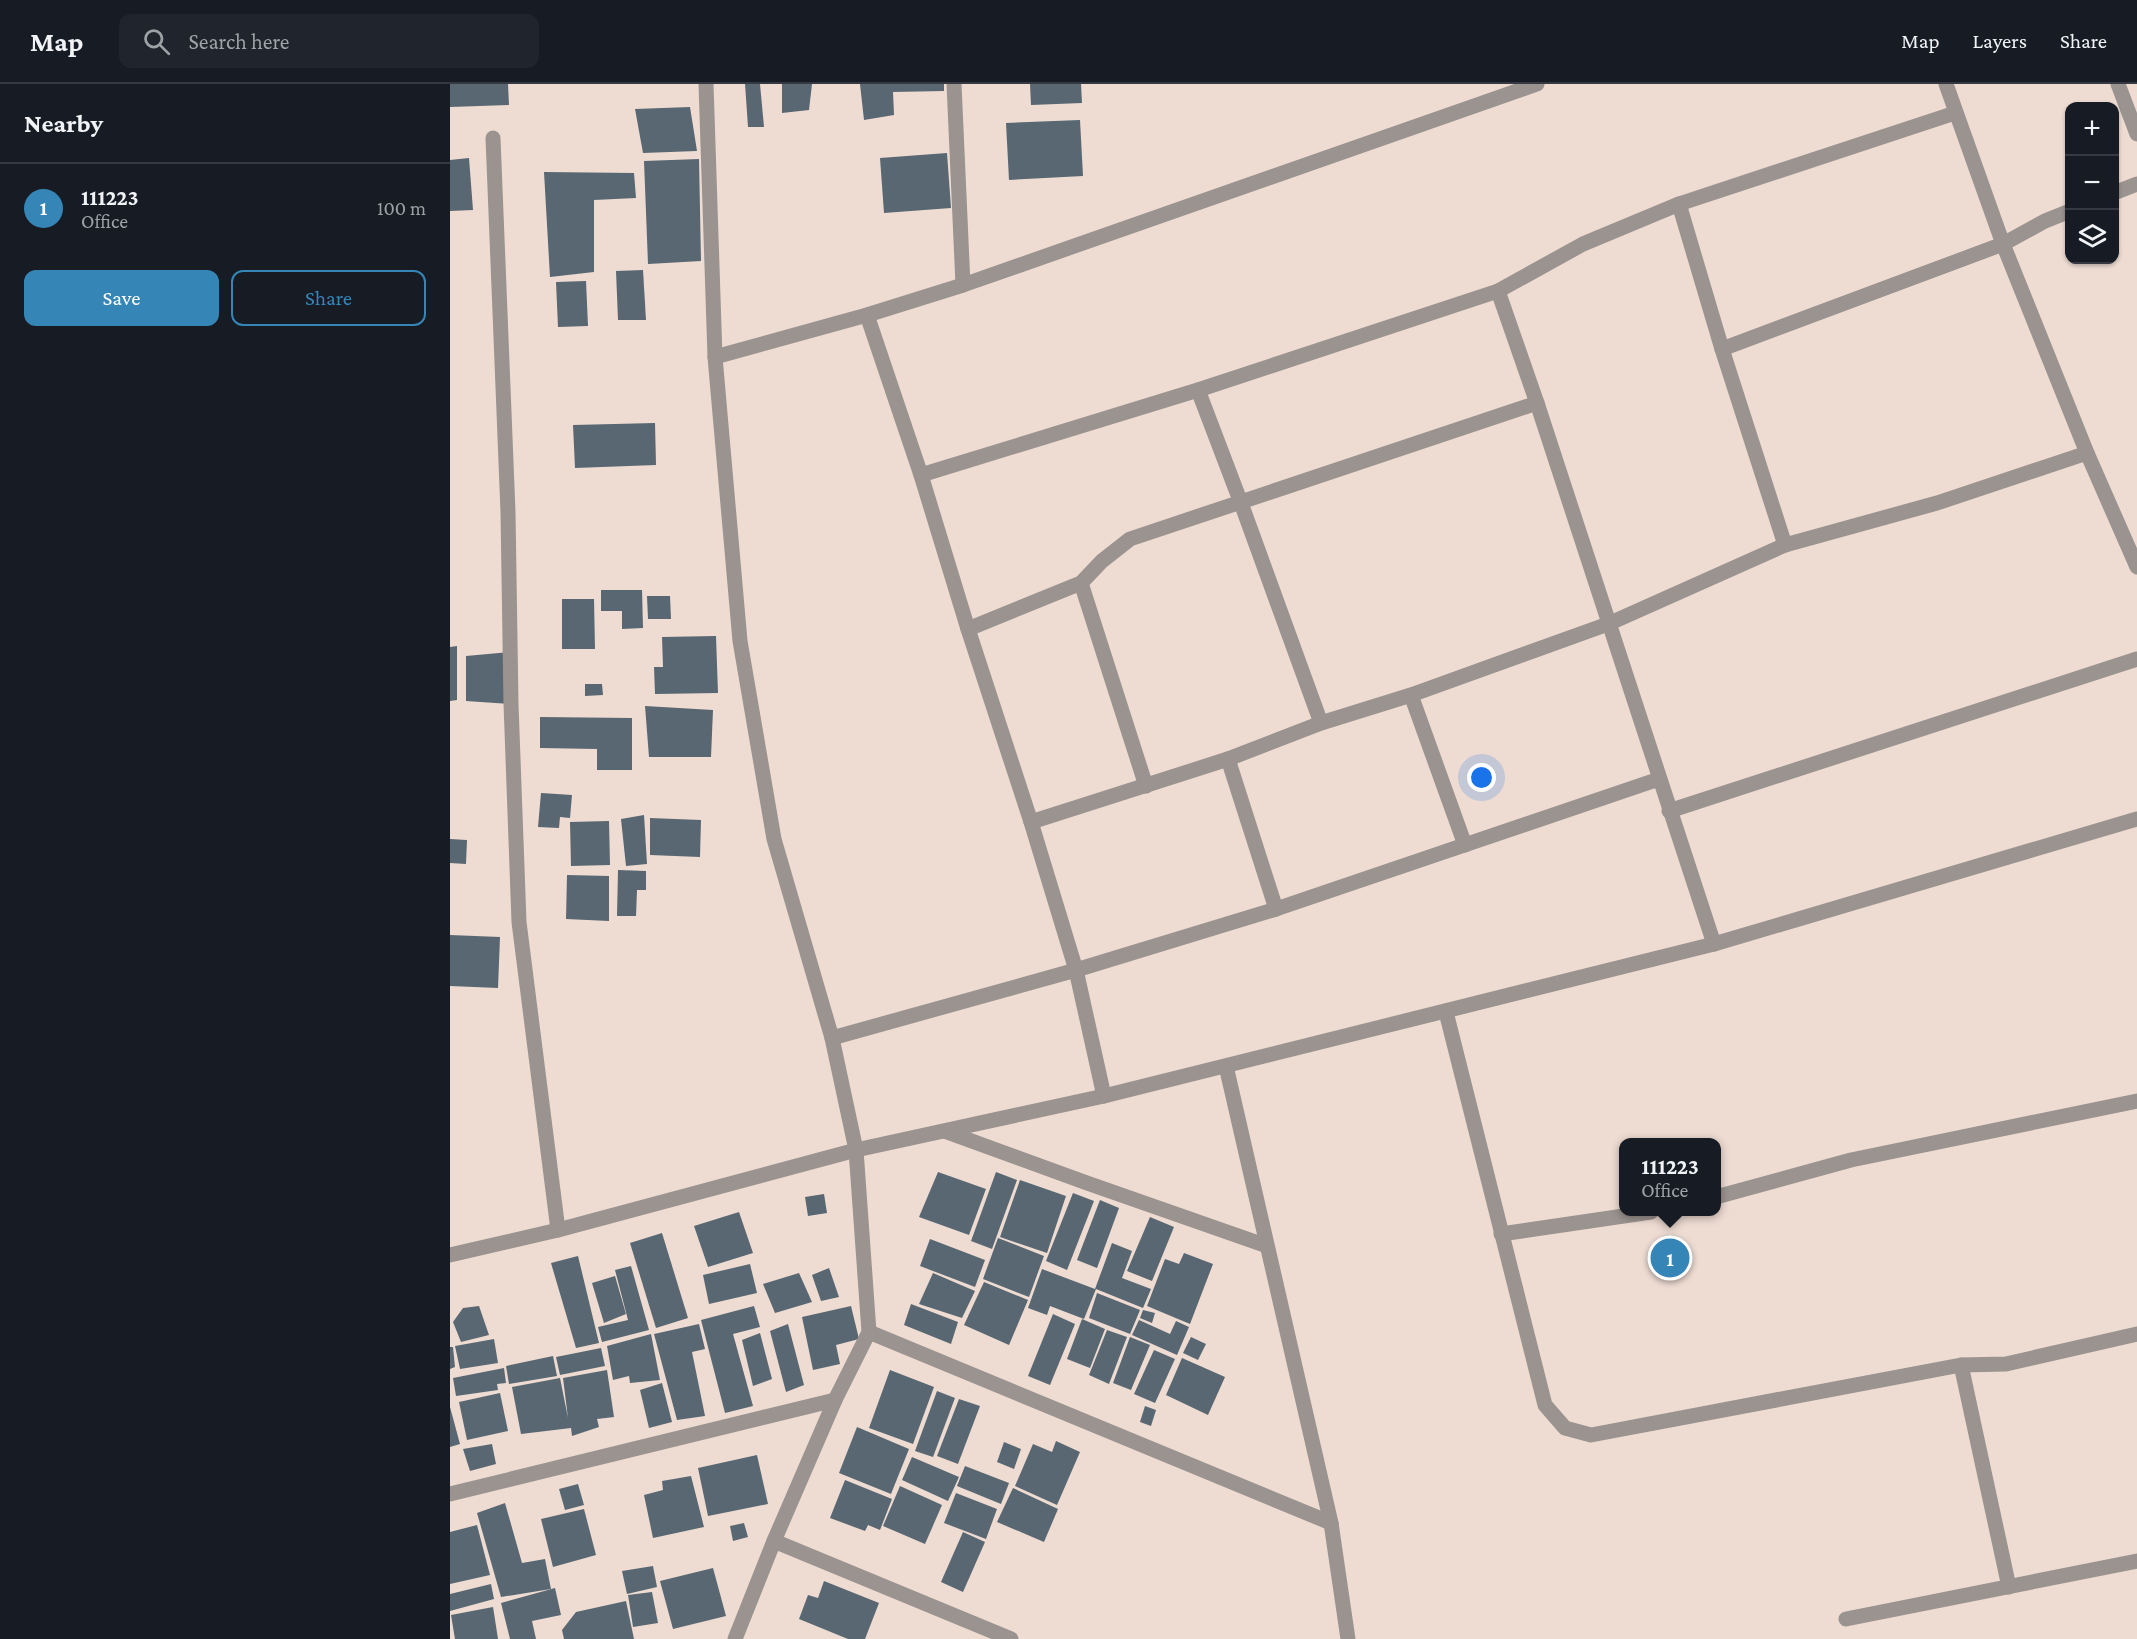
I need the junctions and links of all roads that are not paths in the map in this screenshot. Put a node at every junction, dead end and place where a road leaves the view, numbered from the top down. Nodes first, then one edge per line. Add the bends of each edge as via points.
1 (706, 84) edge
2 (954, 84) edge
3 (1537, 84) edge
4 (1946, 84) edge
5 (2118, 84) edge
6 (1954, 113) junction
7 (2137, 134) edge
8 (493, 138) dead end
9 (2137, 184) edge
10 (2119, 191) edge
11 (1679, 204) junction
12 (2065, 213) edge
13 (2003, 244) junction
14 (963, 285) junction
15 (1498, 291) junction
16 (867, 315) junction
17 (1722, 349) junction
18 (715, 357) junction
19 (1198, 390) junction
20 (1537, 404) junction
21 (2087, 453) junction
22 (921, 475) junction
23 (1241, 502) junction
24 (1785, 545) junction
25 (2137, 567) edge
26 (1081, 583) junction
27 (1608, 624) junction
28 (968, 630) junction
29 (2137, 659) edge
30 (1411, 695) junction
31 (1321, 723) junction
32 (1228, 759) junction
33 (1659, 779) junction
34 (1146, 786) junction
35 (1669, 811) junction
36 (2137, 819) edge
37 (1031, 822) junction
38 (1465, 845) junction
39 (1276, 909) junction
40 (1714, 944) junction
41 (1076, 970) junction
42 (1446, 1012) junction
43 (832, 1038) junction
44 (1226, 1066) junction
45 (1104, 1096) junction
46 (2137, 1101) edge
47 (947, 1132) junction
48 (856, 1150) junction
49 (1721, 1196) edge
50 (1624, 1216) edge
51 (558, 1230) junction
52 (1501, 1234) junction
53 (1267, 1246) junction
54 (450, 1255) edge
55 (869, 1332) junction
56 (2137, 1334) edge
57 (1961, 1365) junction
58 (835, 1400) junction
59 (450, 1494) edge
60 (1331, 1523) junction
61 (774, 1541) junction
62 (2137, 1561) edge
63 (2009, 1587) junction
64 (1846, 1619) dead end
65 (982, 1634) edge
66 (735, 1639) edge
67 (1011, 1639) edge
68 (1348, 1639) edge

1 - 18 street
2 - 14 street
3 - 14 street
4 - 6 street
5 - 7 street
6 - 11 street
6 - 13 street
8 - 51 street via 519,922
9 - 10 street
11 - 15 street via 1582,244
11 - 17 street
12 - 13 street
13 - 17 street
13 - 21 street
14 - 16 street
15 - 19 street
15 - 20 street
16 - 18 street
16 - 22 street
17 - 24 street
18 - 43 street via 740,641 774,839
19 - 22 street
19 - 23 street
20 - 23 street
20 - 27 street
21 - 24 street via 1937,503
21 - 25 street
22 - 28 street
23 - 26 street via 1130,539
23 - 31 street
24 - 27 street
26 - 28 street
26 - 34 street
27 - 30 street
27 - 33 street
28 - 37 street
29 - 35 street
30 - 31 street
30 - 38 street
31 - 32 street
32 - 34 street
32 - 39 street
33 - 35 street
33 - 38 street
34 - 37 street
35 - 40 street
36 - 40 street
37 - 41 street
38 - 39 street
39 - 41 street
40 - 42 street
41 - 43 street
41 - 45 street
42 - 44 street
42 - 52 street
43 - 48 street
44 - 45 street
44 - 53 street
45 - 47 street
46 - 49 street via 1851,1160
47 - 48 street
47 - 53 street
48 - 51 street
48 - 55 street
50 - 52 street
51 - 54 street
52 - 57 street via 1545,1405 1565,1428 1591,1435
53 - 60 street
55 - 58 street
55 - 60 street
56 - 57 street via 2006,1364
57 - 63 street
58 - 59 street
58 - 61 street
60 - 68 street
61 - 65 street
61 - 66 street
62 - 63 street
63 - 64 street
65 - 67 street

